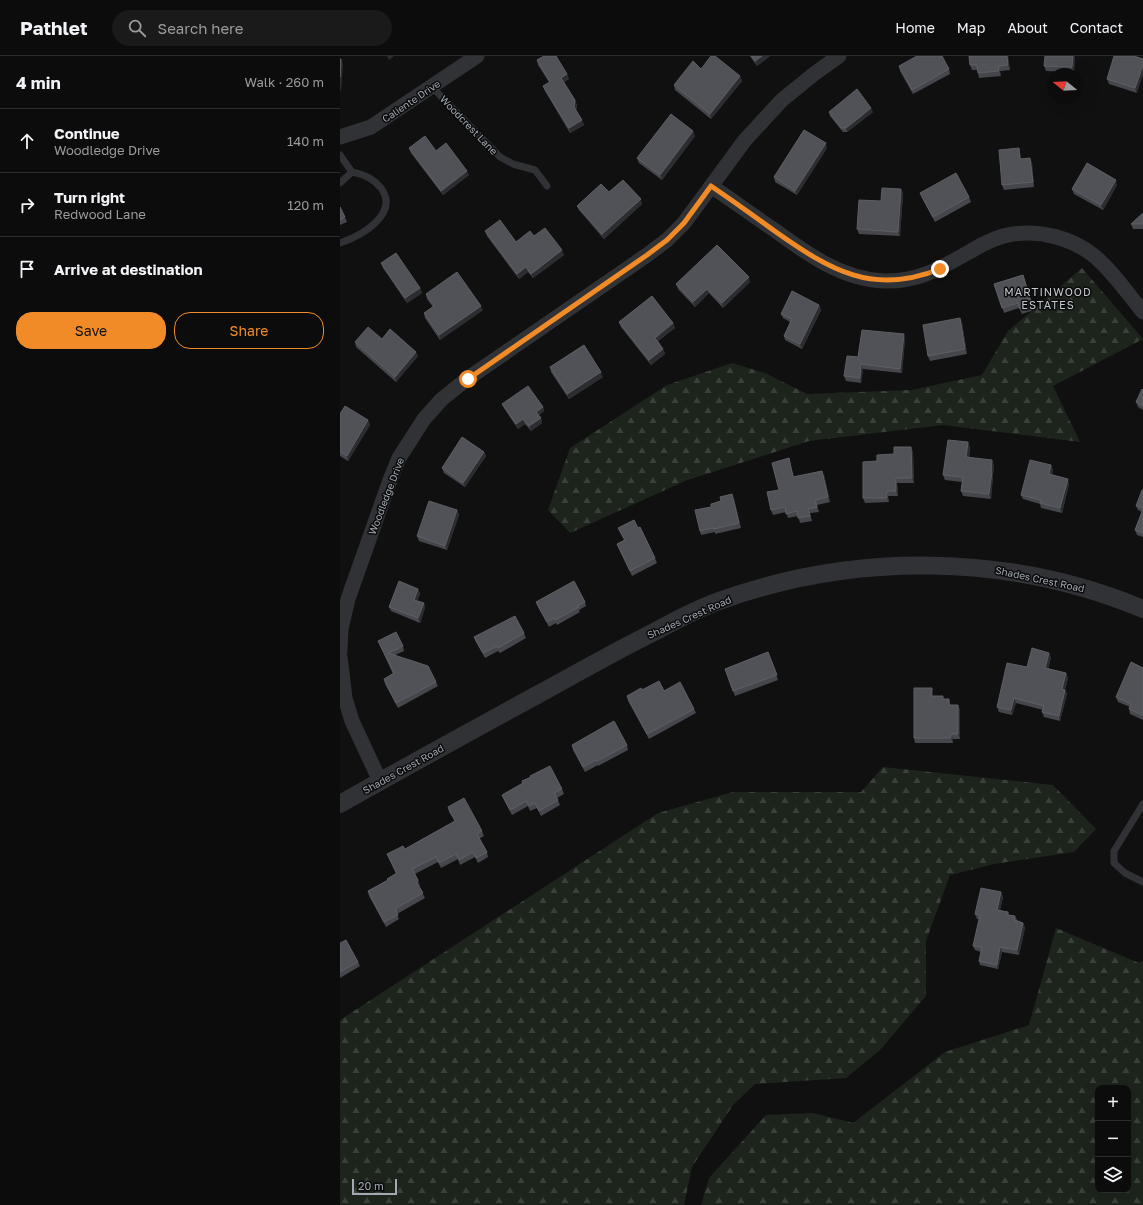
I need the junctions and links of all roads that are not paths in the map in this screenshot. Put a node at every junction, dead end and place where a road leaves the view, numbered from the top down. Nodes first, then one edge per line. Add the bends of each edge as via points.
1 (477, 56) edge
2 (839, 56) edge
3 (432, 87) junction
4 (340, 137) edge
5 (340, 155) edge
6 (352, 172) junction
7 (340, 183) edge
8 (547, 186) dead end
9 (711, 186) junction
10 (340, 243) edge
11 (1143, 312) edge
12 (1143, 609) edge
13 (340, 651) edge
14 (340, 657) edge
15 (380, 782) junction
16 (340, 804) edge
17 (1143, 804) edge
18 (1143, 882) edge

1 - 3 street, Caliente Drive
2 - 9 street, Woodledge Drive via 782,100 745,140
3 - 4 street, Caliente Drive via 371,127
3 - 8 lane, Woodcrest Lane via 500,157 534,170
5 - 6 lane
6 - 7 lane
6 - 10 lane via 366,175 378,184 384,192 385,209 379,220 362,234
9 - 11 street via 811,256 844,272 869,279 884,281 924,276 981,245 1013,234 1035,233 1059,238 1077,244 1094,256
9 - 13 street, Woodledge Drive via 684,223 667,240 468,379 442,399 424,418 399,458 387,487 348,599 341,629
12 - 15 street, Shades Crest Road via 1054,580 970,567 896,566 847,570 800,578 744,593 685,616 616,651
14 - 15 street via 345,698 352,721
15 - 16 street, Shades Crest Road
17 - 18 lane via 1114,851 1114,864

